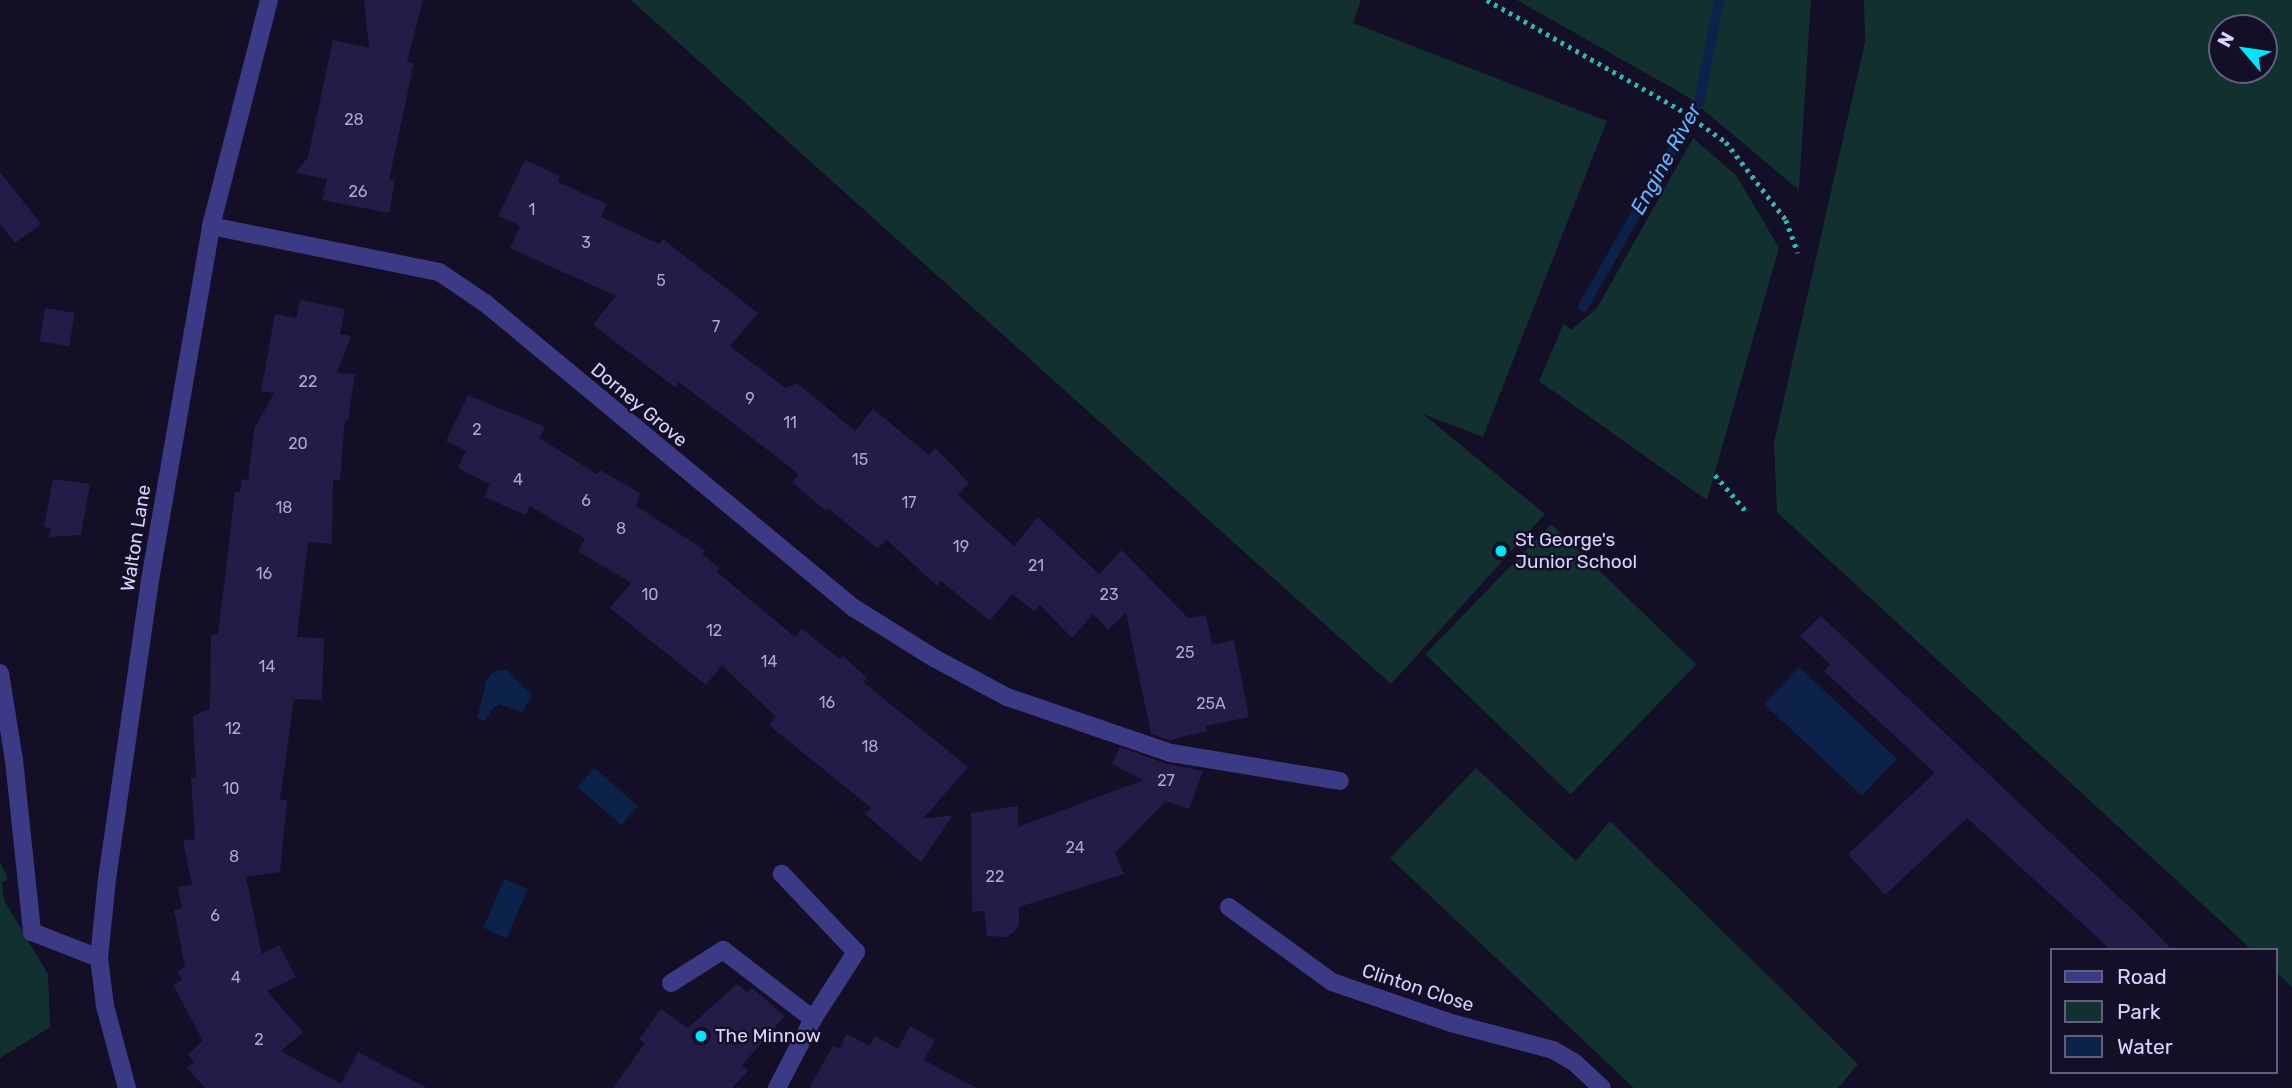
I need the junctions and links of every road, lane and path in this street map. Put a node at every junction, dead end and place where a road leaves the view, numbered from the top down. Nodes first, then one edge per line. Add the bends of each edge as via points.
1 (270, 0) edge
2 (1487, 0) edge
3 (211, 226) junction
4 (1798, 253) dead end
5 (1715, 475) dead end
6 (1746, 511) dead end
7 (0, 673) edge
8 (1340, 781) dead end
9 (782, 874) dead end
10 (1229, 907) dead end
11 (99, 958) junction
12 (671, 983) dead end
13 (813, 1019) junction
14 (127, 1088) edge
15 (777, 1088) edge
16 (1602, 1088) edge

1 - 3 street, Walton Lane
2 - 4 path via 1679,110 1726,142 1786,220
3 - 8 street, Dorney Grove via 439,272 485,303 853,608 1007,697 1171,753
3 - 11 street, Walton Lane via 149,586
5 - 6 path
7 - 11 street via 32,932
9 - 13 street via 856,952
10 - 16 street, Clinton Close via 1332,982 1451,1023 1553,1049
11 - 14 street, Walton Lane via 105,1006
12 - 13 street via 723,950
13 - 15 street

